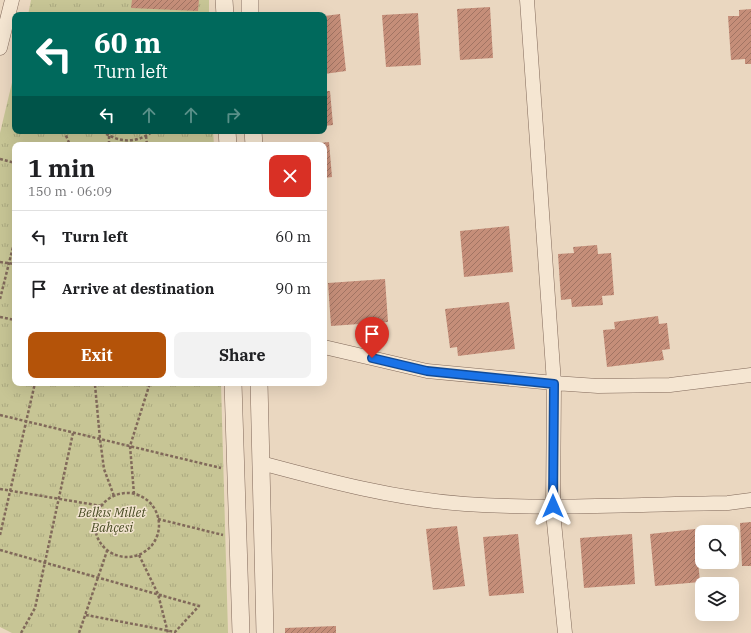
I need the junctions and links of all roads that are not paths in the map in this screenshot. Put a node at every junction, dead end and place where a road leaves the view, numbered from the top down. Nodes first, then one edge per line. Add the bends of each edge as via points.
1 (12, 0) edge
2 (224, 0) edge
3 (250, 0) edge
4 (527, 0) edge
5 (225, 12) edge
6 (250, 12) edge
7 (0, 48) edge
8 (327, 348) edge
9 (751, 375) edge
10 (554, 384) junction
11 (233, 386) edge
12 (259, 386) edge
13 (261, 463) junction
14 (751, 500) edge
15 (553, 506) junction
16 (241, 633) edge
17 (265, 633) edge
18 (565, 633) edge

1 - 7 street
2 - 5 street
3 - 6 street
4 - 10 street
8 - 10 street via 427,371
9 - 10 street via 670,385
10 - 15 street
11 - 16 street
12 - 13 street
13 - 15 street via 368,490 464,504
13 - 17 street
14 - 15 street via 728,503
15 - 18 street

